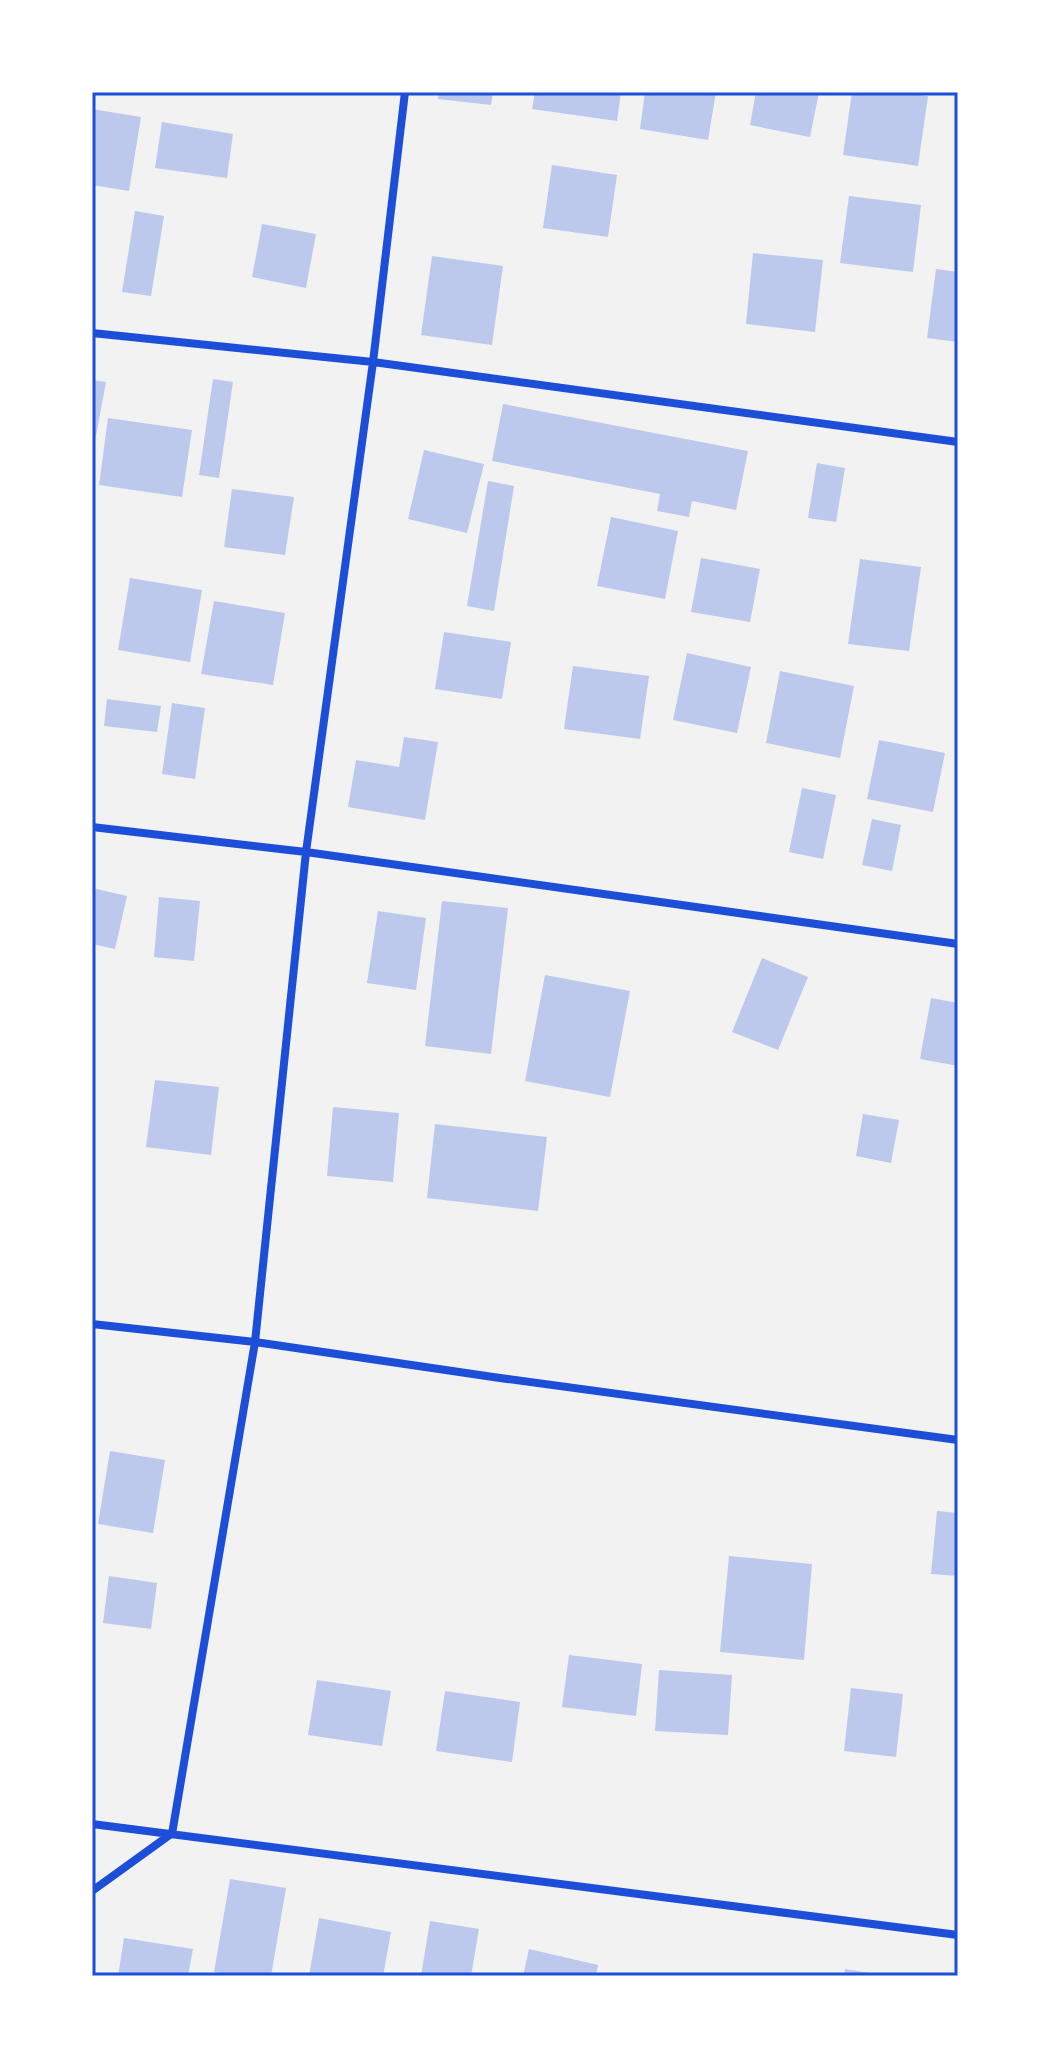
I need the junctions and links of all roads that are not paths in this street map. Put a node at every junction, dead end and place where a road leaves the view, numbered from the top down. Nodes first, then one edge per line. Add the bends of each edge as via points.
1 (405, 92) edge
2 (92, 333) edge
3 (373, 362) junction
4 (958, 442) edge
5 (92, 827) edge
6 (306, 852) junction
7 (958, 944) edge
8 (92, 1324) edge
9 (255, 1342) junction
10 (958, 1440) edge
11 (92, 1824) edge
12 (172, 1834) junction
13 (92, 1891) edge
14 (958, 1935) edge

1 - 3 street
2 - 3 street
3 - 4 street
3 - 6 street
5 - 6 street
6 - 7 street
6 - 9 street
8 - 9 street
9 - 10 street
9 - 12 street
11 - 12 street
12 - 13 street
12 - 14 street

